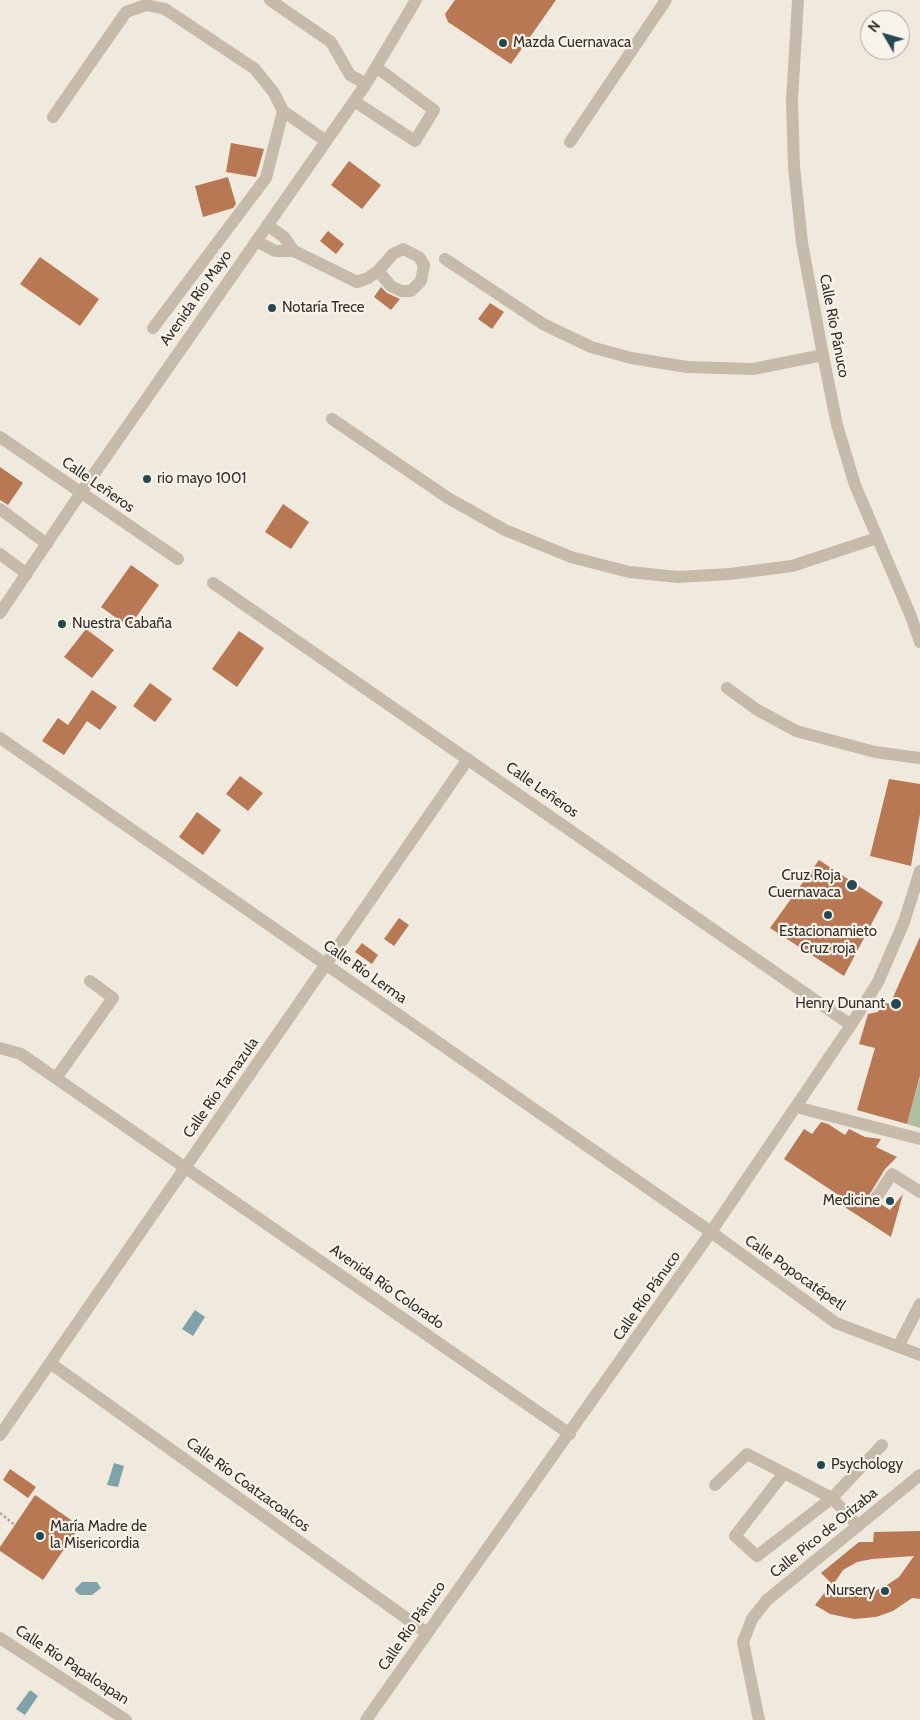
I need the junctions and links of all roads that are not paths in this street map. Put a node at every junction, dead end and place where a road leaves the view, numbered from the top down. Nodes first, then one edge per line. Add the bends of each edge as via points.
1 (270, 0) edge
2 (416, 0) edge
3 (666, 0) edge
4 (798, 0) edge
5 (376, 67) junction
6 (366, 84) junction
7 (354, 101) junction
8 (283, 111) junction
9 (53, 117) dead end
10 (326, 141) junction
11 (570, 142) dead end
12 (267, 225) junction
13 (256, 241) junction
14 (294, 252) junction
15 (445, 259) dead end
16 (378, 271) dead end
17 (153, 328) dead end
18 (823, 355) junction
19 (332, 419) dead end
20 (0, 437) edge
21 (80, 494) junction
22 (0, 509) edge
23 (877, 538) junction
24 (47, 544) junction
25 (0, 554) edge
26 (178, 559) dead end
27 (27, 574) junction
28 (213, 582) dead end
29 (0, 613) edge
30 (920, 642) edge
31 (728, 688) dead end
32 (0, 738) edge
33 (468, 758) junction
34 (920, 758) edge
35 (920, 872) edge
36 (326, 964) junction
37 (90, 981) dead end
38 (851, 1025) junction
39 (0, 1048) edge
40 (56, 1078) junction
41 (796, 1107) junction
42 (920, 1139) edge
43 (186, 1167) junction
44 (919, 1188) edge
45 (876, 1198) dead end
46 (711, 1232) junction
47 (920, 1304) edge
48 (898, 1347) junction
49 (920, 1355) edge
50 (50, 1363) junction
51 (570, 1434) junction
52 (0, 1435) edge
53 (882, 1445) dead end
54 (784, 1473) junction
55 (920, 1475) edge
56 (715, 1485) dead end
57 (832, 1498) junction
58 (858, 1526) junction
59 (427, 1633) junction
60 (0, 1638) edge
61 (126, 1720) edge
62 (366, 1720) edge
63 (759, 1720) edge

1 - 6 street via 331,42 350,75
2 - 5 street, Avenida Río Mayo
3 - 11 street
4 - 18 street, Calle Río Pánuco via 792,101 794,167 802,243
5 - 6 street, Avenida Río Mayo
5 - 7 street via 434,110 415,140
6 - 7 street, Avenida Río Mayo
7 - 10 street, Avenida Río Mayo
8 - 9 street via 255,69 165,9 146,5 126,12
8 - 10 street
8 - 17 street via 266,178
10 - 12 street, Avenida Río Mayo
12 - 13 street, Avenida Río Mayo
12 - 14 street via 284,237
13 - 14 street via 275,250
13 - 21 street, Avenida Río Mayo
14 - 16 street via 357,282
15 - 18 street via 543,324 591,347 631,358 687,366 753,368
18 - 23 street, Calle Río Pánuco via 837,425 855,485
19 - 23 street via 448,498 505,530 571,558 629,572 678,578 792,566
20 - 21 street, Calle Leñeros
21 - 24 street, Avenida Río Mayo
21 - 26 street, Calle Leñeros
22 - 24 street
23 - 30 street, Calle Río Pánuco
24 - 27 street, Avenida Río Mayo
25 - 27 street
27 - 29 street, Avenida Río Mayo
28 - 33 street, Calle Leñeros
31 - 34 street via 756,709 796,730 875,752
32 - 36 street, Calle Río Lerma
33 - 36 street, Calle Río Tamazula
33 - 38 street, Calle Leñeros
35 - 38 street, Calle Río Pánuco via 904,922 878,982
36 - 43 street, Calle Río Tamazula
36 - 46 street, Calle Río Lerma
37 - 40 street via 113,998
38 - 41 street, Calle Río Pánuco
39 - 40 street, Avenida Río Colorado via 21,1054
40 - 43 street, Avenida Río Colorado
41 - 42 street
41 - 46 street, Calle Río Pánuco
43 - 50 street, Calle Río Tamazula
43 - 51 street, Avenida Río Colorado
44 - 45 street via 892,1174
46 - 48 street, Calle Popocatépetl via 836,1323
46 - 51 street, Calle Río Pánuco
47 - 48 street
48 - 49 street, Calle Popocatépetl
50 - 52 street, Calle Río Tamazula
50 - 59 street, Calle Río Coatzacoalcos
51 - 59 street, Calle Río Pánuco
53 - 57 street
54 - 56 street via 747,1454
54 - 57 street
54 - 57 street via 734,1536 757,1556
55 - 58 street, Calle Pico de Orizaba
57 - 58 street
58 - 63 street, Calle Pico de Orizaba via 767,1600 752,1619 743,1642
59 - 62 street, Calle Río Pánuco
60 - 61 street, Calle Río Papaloapan

